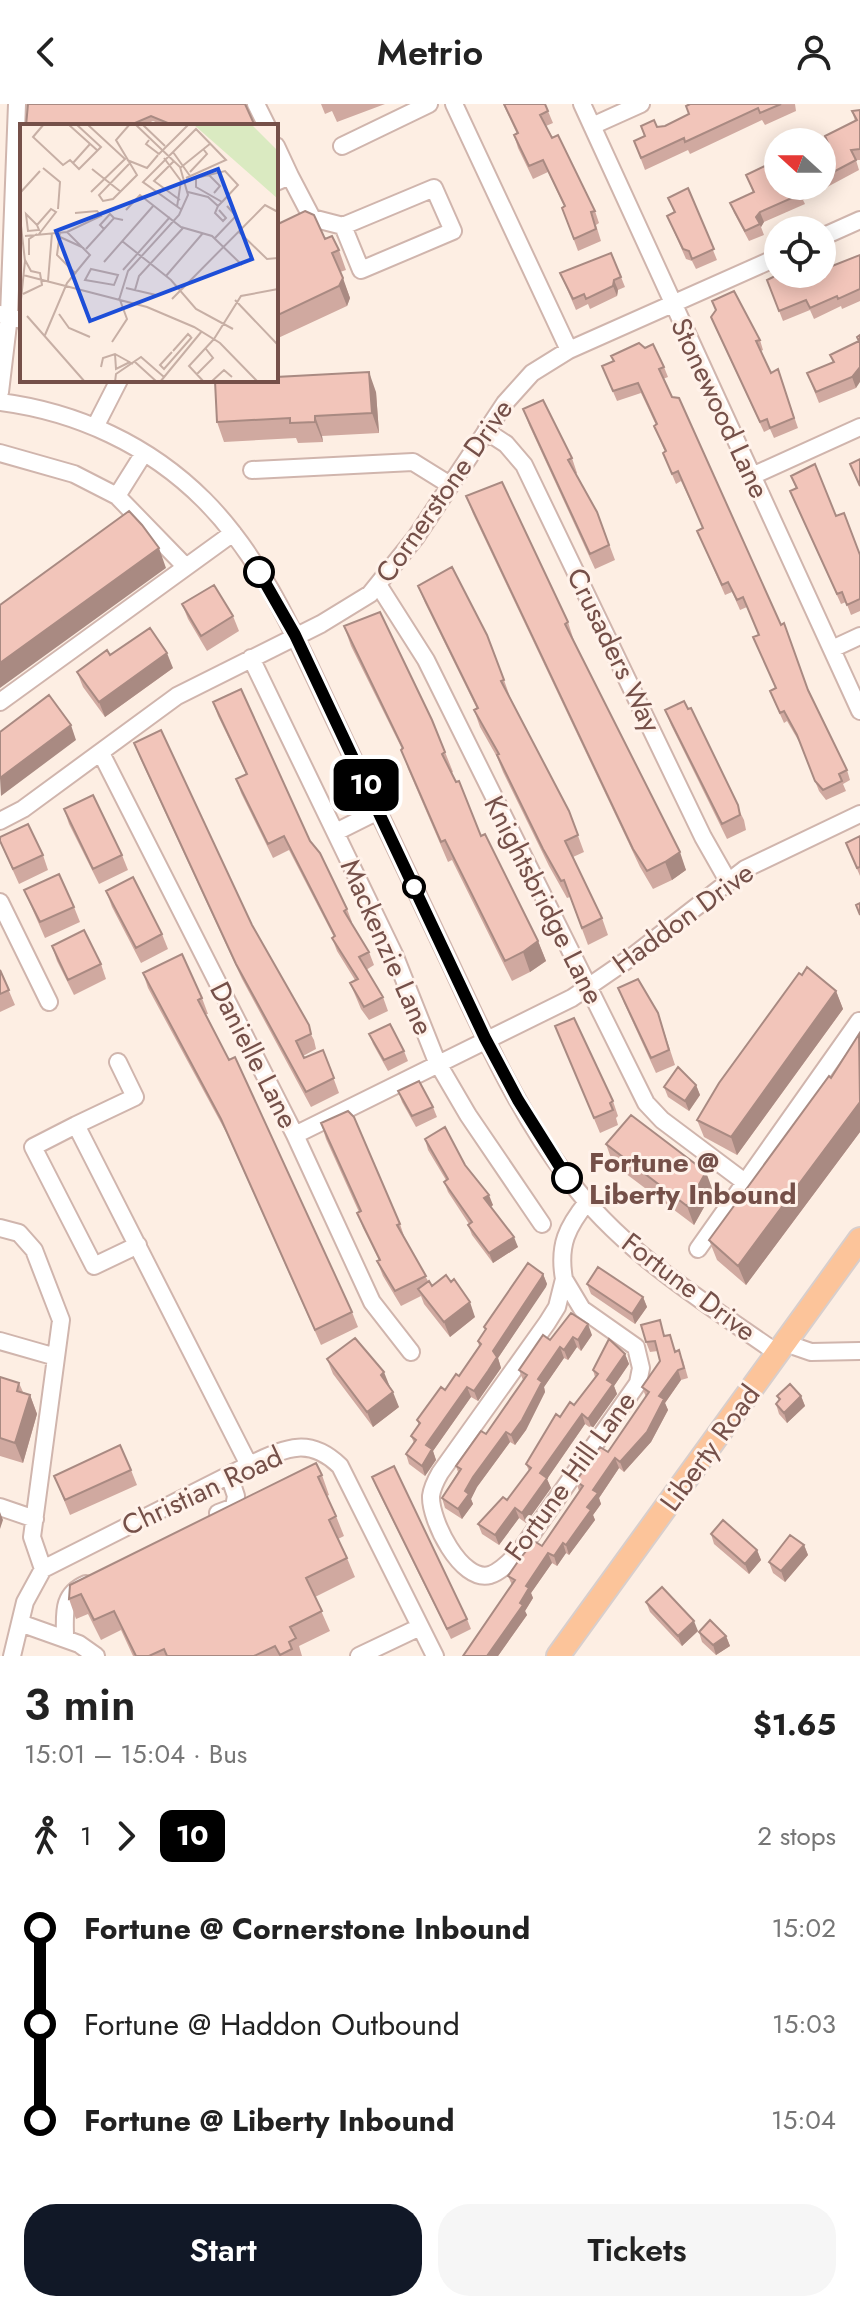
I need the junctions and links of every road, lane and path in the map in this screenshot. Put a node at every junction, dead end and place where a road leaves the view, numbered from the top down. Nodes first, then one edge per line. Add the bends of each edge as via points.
1 (17, 104) edge
2 (256, 104) edge
3 (429, 104) edge
4 (454, 104) edge
5 (582, 104) edge
6 (641, 104) edge
7 (266, 124) edge
8 (592, 126) junction
9 (342, 146) dead end
10 (278, 155) edge
11 (283, 179) edge
12 (17, 199) edge
13 (312, 218) junction
14 (860, 220) edge
15 (343, 226) junction
16 (836, 231) edge
17 (278, 236) edge
18 (764, 263) edge
19 (16, 292) edge
20 (672, 304) junction
21 (10, 317) edge
22 (569, 350) junction
23 (118, 382) edge
24 (0, 392) edge
25 (0, 402) edge
26 (95, 427) junction
27 (860, 427) edge
28 (486, 431) junction
29 (0, 453) edge
30 (144, 453) junction
31 (252, 470) dead end
32 (752, 476) junction
33 (450, 485) junction
34 (117, 496) junction
35 (233, 533) junction
36 (186, 567) junction
37 (379, 586) junction
38 (295, 635) junction
39 (860, 636) edge
40 (832, 649) junction
41 (251, 658) junction
42 (0, 702) edge
43 (860, 711) edge
44 (101, 753) junction
45 (378, 811) junction
46 (860, 814) edge
47 (0, 821) edge
48 (336, 832) junction
49 (728, 881) junction
50 (0, 902) edge
51 (588, 987) junction
52 (49, 1002) dead end
53 (859, 1021) edge
54 (485, 1038) junction
55 (118, 1062) dead end
56 (437, 1062) junction
57 (76, 1125) junction
58 (295, 1135) junction
59 (746, 1183) junction
60 (588, 1201) junction
61 (542, 1224) dead end
62 (0, 1228) edge
63 (860, 1239) edge
64 (138, 1245) junction
65 (698, 1249) dead end
66 (564, 1279) junction
67 (0, 1341) edge
68 (781, 1348) junction
69 (860, 1351) edge
70 (411, 1352) dead end
71 (56, 1357) junction
72 (249, 1465) junction
73 (229, 1475) junction
74 (0, 1507) edge
75 (35, 1519) junction
76 (200, 1521) edge
77 (43, 1569) junction
78 (98, 1579) edge
79 (20, 1623) junction
80 (420, 1627) junction
81 (65, 1638) junction
82 (12, 1656) edge
83 (96, 1656) edge
84 (359, 1656) edge
85 (435, 1656) edge
86 (558, 1656) edge

1 - 12 street
2 - 7 street
3 - 9 street
4 - 22 street
5 - 8 street, Stonewood Lane
6 - 8 street
8 - 20 street, Stonewood Lane
10 - 11 street
11 - 13 street
12 - 19 street
13 - 15 street
13 - 17 street
14 - 16 street
15 - 15 street via 361,270 453,231 434,188
18 - 20 street, Cornerstone Drive
19 - 21 street
20 - 22 street, Cornerstone Drive
20 - 32 street, Stonewood Lane
21 - 24 street
22 - 28 street, Cornerstone Drive via 518,386
23 - 26 street
25 - 26 street, Fortune Drive via 54,412
26 - 30 street, Fortune Drive
27 - 32 street
28 - 33 street, Cornerstone Drive
28 - 49 street, Crusaders Way via 515,453 531,478
29 - 34 street via 74,474
30 - 34 street
30 - 35 street, Fortune Drive via 182,479
31 - 33 street via 413,462
32 - 40 street, Stonewood Lane
33 - 37 street, Cornerstone Drive
34 - 36 street via 132,520
35 - 36 street
35 - 38 street, Fortune Drive
36 - 42 street
37 - 38 street, Cornerstone Drive
37 - 51 street, Knightsbridge Lane via 426,660
38 - 41 street, Cornerstone Drive
38 - 45 street, Fortune Drive
39 - 40 street
40 - 43 street, Stonewood Lane
41 - 44 street, Cornerstone Drive via 177,696
41 - 48 street, Mackenzie Lane
44 - 47 street, Cornerstone Drive
44 - 58 street, Danielle Lane
45 - 48 street
45 - 54 street, Fortune Drive
46 - 49 street, Haddon Drive
48 - 56 street, Mackenzie Lane via 394,954
49 - 51 street, Haddon Drive
50 - 52 street
51 - 54 street, Haddon Drive
51 - 59 street, Knightsbridge Lane via 646,1103
53 - 59 street
54 - 56 street, Haddon Drive
54 - 60 street, Fortune Drive via 543,1142
55 - 57 street via 135,1097
56 - 58 street, Haddon Drive
56 - 61 street, Mackenzie Lane
57 - 64 street
57 - 64 street via 33,1147 94,1266
58 - 70 street, Danielle Lane via 372,1302
59 - 65 street
60 - 66 street, Fortune Hill Lane via 563,1241
60 - 68 street, Fortune Drive via 655,1266
62 - 71 street via 19,1233 34,1250 61,1320
63 - 68 main road, Liberty Road
64 - 72 street
66 - 66 street, Fortune Hill Lane via 552,1315 440,1473 431,1495 438,1524 458,1561 477,1576 502,1569 520,1551 638,1383 636,1347 582,1309
67 - 71 street
68 - 69 street
68 - 86 main road, Liberty Road
71 - 75 street
72 - 73 street, Christian Road
72 - 80 street, Christian Road via 290,1448 327,1453 347,1477
73 - 76 street via 234,1507
73 - 77 street, Christian Road
74 - 75 street
75 - 77 street via 32,1537
77 - 79 street
78 - 81 street via 76,1588 66,1599
79 - 81 street
79 - 82 street
80 - 84 street
80 - 85 street, Christian Road
81 - 83 street

